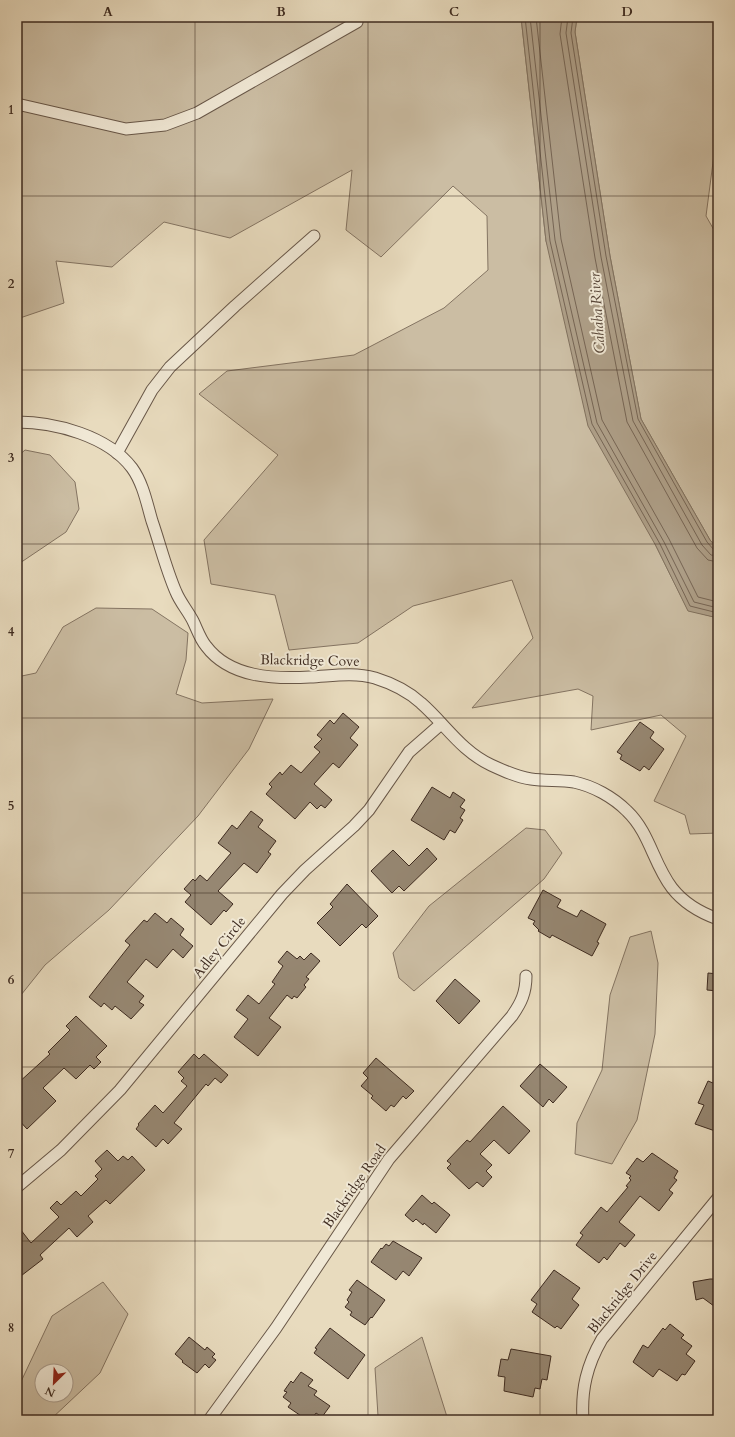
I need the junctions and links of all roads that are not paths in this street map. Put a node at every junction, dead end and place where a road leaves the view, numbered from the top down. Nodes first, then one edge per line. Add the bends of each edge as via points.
1 (356, 22) dead end
2 (17, 104) edge
3 (314, 236) dead end
4 (17, 422) edge
5 (117, 453) junction
6 (441, 724) junction
7 (718, 919) edge
8 (526, 976) dead end
9 (17, 1187) edge
10 (718, 1198) edge
11 (208, 1420) edge
12 (583, 1420) edge

1 - 2 street via 197,113 165,124 126,129
3 - 5 street via 170,368 152,390
4 - 5 street, Blackridge Cove via 53,426 87,435
5 - 6 street, Blackridge Cove via 132,468 141,487 177,594 206,646 220,660 237,671 265,676 309,678 346,674 376,679 392,684 420,702
6 - 7 street, Blackridge Cove via 467,750 489,764 514,775 574,782 610,797 627,810 641,827 672,888 700,911
6 - 9 street, Adley Circle via 409,752 364,815 282,894 120,1090 61,1150
8 - 11 street, Blackridge Road via 522,1002 512,1016 389,1159 276,1328
10 - 12 street, Blackridge Drive via 602,1339 586,1373 582,1404

